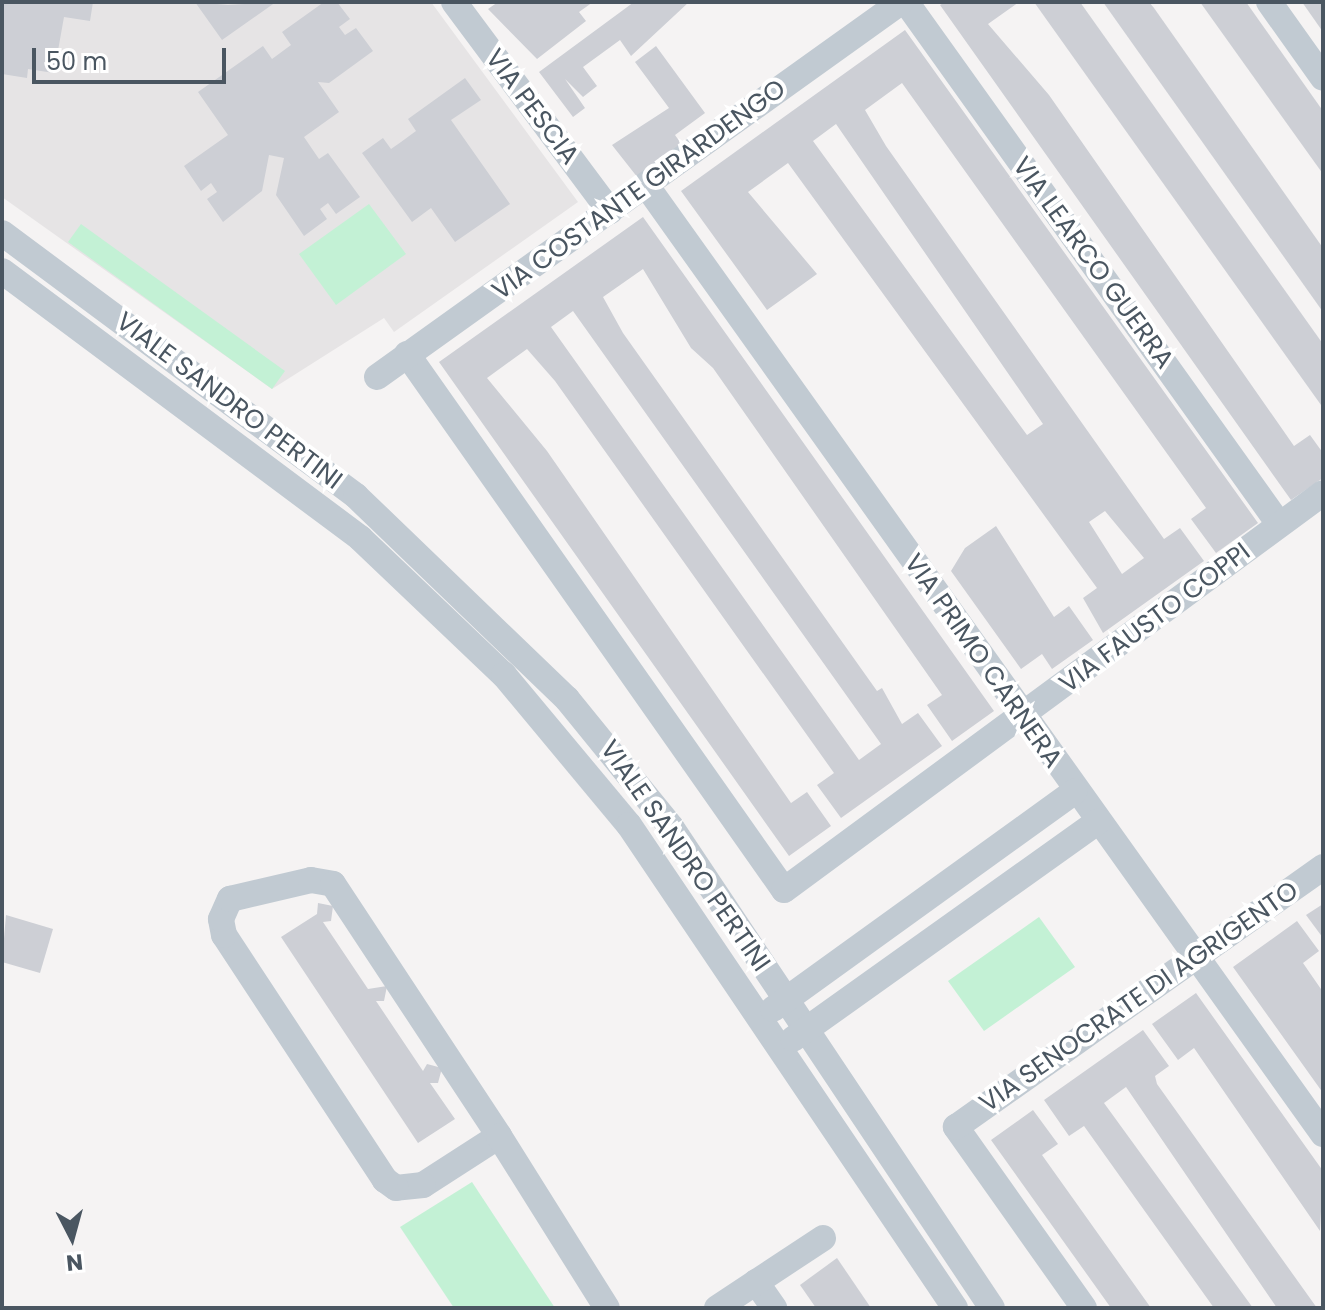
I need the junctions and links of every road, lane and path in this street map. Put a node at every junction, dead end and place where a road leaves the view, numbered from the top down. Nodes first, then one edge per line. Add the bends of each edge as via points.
1 (454, 2) edge
2 (904, 2) edge
3 (1269, 2) edge
4 (1323, 78) edge
5 (646, 185) junction
6 (610, 211) junction
7 (2, 233) edge
8 (2, 271) edge
9 (407, 354) junction
10 (377, 377) dead end
11 (1323, 493) edge
12 (1279, 524) junction
13 (1023, 717) junction
14 (1075, 791) junction
15 (1097, 822) junction
16 (1323, 867) edge
17 (1195, 958) junction
18 (786, 1000) junction
19 (759, 1018) junction
20 (806, 1029) junction
21 (780, 1048) junction
22 (1323, 1134) edge
23 (499, 1136) junction
24 (823, 1238) dead end
25 (756, 1282) junction
26 (607, 1308) edge
27 (717, 1308) edge
28 (774, 1308) edge
29 (955, 1308) edge
30 (992, 1308) edge
31 (1084, 1308) edge

1 - 6 street, VIA PESCIA
2 - 5 street, VIA COSTANTE GIRARDENGO
2 - 12 street, VIA LEARCO GUERRA
3 - 4 street
5 - 6 street, VIA COSTANTE GIRARDENGO
5 - 13 street, VIA PRIMO CARNERA
6 - 9 street, VIA COSTANTE GIRARDENGO
7 - 18 street, VIALE SANDRO PERTINI via 356,496 494,621 620,760
8 - 19 street, VIALE SANDRO PERTINI via 295,487 435,604 629,825
9 - 10 street, VIA COSTANTE GIRARDENGO
9 - 13 street, VIA FAUSTO COPPI via 784,890
11 - 12 street, VIA FAUSTO COPPI
12 - 13 street, VIA FAUSTO COPPI
13 - 14 street, VIA PRIMO CARNERA
14 - 15 street, VIA PRIMO CARNERA
14 - 18 street
15 - 17 street, VIA PRIMO CARNERA
15 - 20 street
16 - 17 street, VIA SENOCRATE DI AGRIGENTO
17 - 22 street, VIA PRIMO CARNERA
17 - 31 street, VIA SENOCRATE DI AGRIGENTO via 956,1127
18 - 19 street
18 - 20 street, VIALE SANDRO PERTINI
19 - 21 street, VIALE SANDRO PERTINI
20 - 21 street
20 - 30 street, VIALE SANDRO PERTINI
21 - 29 street, VIALE SANDRO PERTINI
23 - 23 street via 333,884 311,880 230,899 221,919 224,935 385,1180 396,1188 423,1185
23 - 26 street
24 - 25 street
25 - 27 street
25 - 28 street

